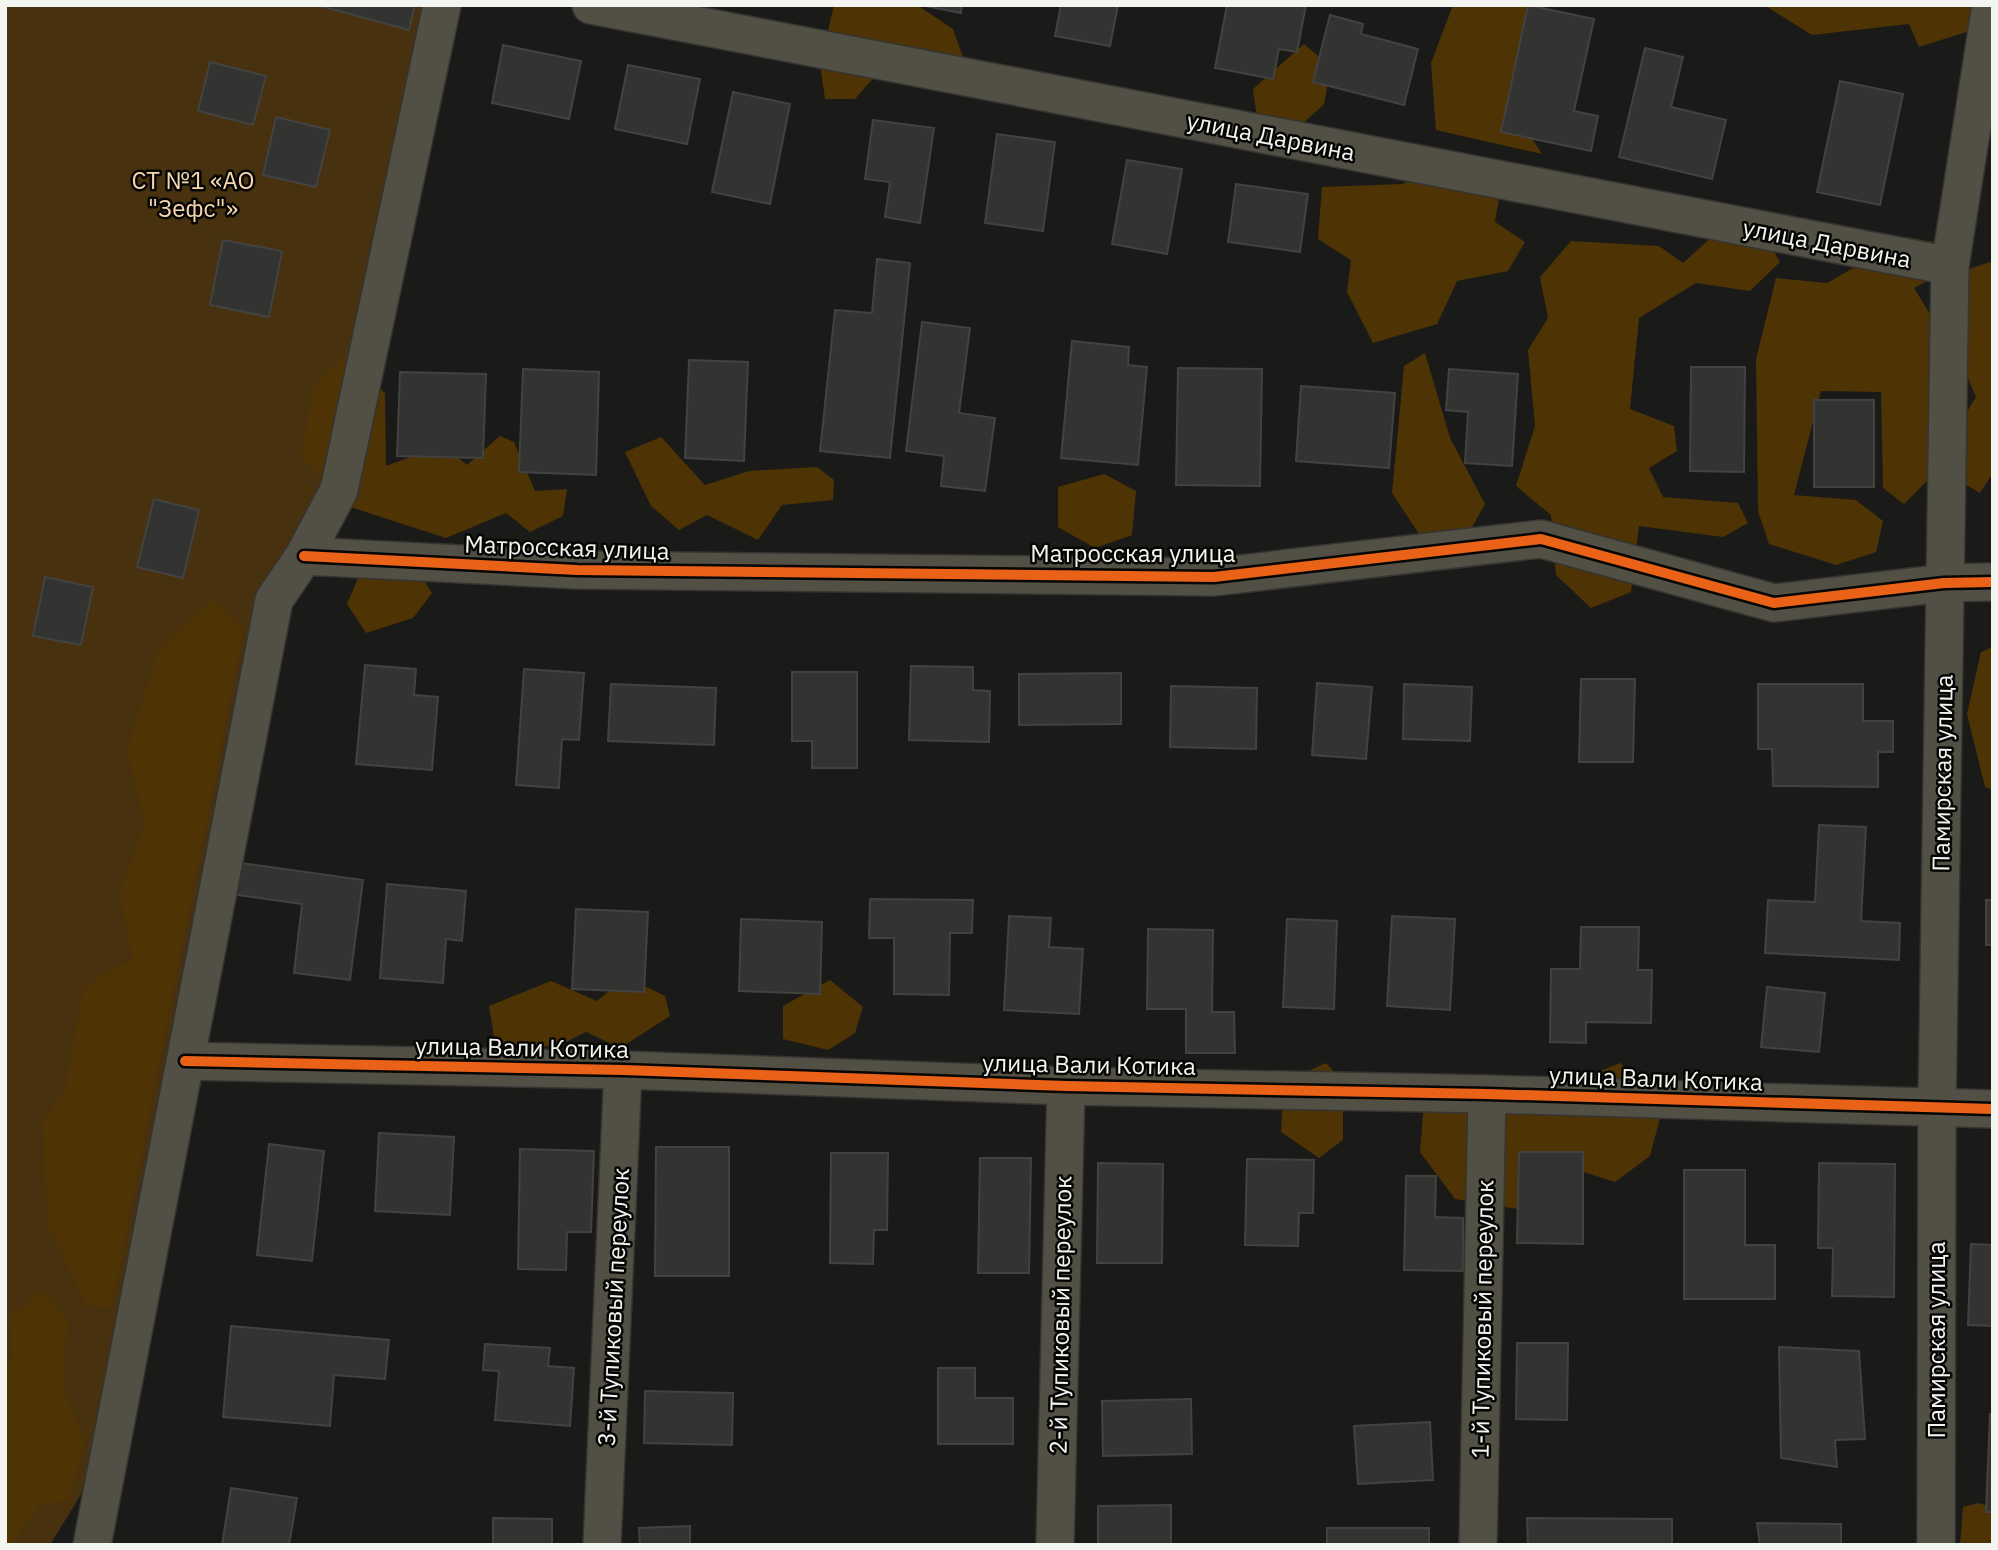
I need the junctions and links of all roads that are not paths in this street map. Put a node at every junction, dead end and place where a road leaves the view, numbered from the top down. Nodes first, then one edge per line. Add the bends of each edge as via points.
1 (442, 5) edge
2 (591, 5) edge
3 (1991, 5) edge
4 (1950, 266) junction
5 (304, 556) junction
6 (1993, 582) edge
7 (1944, 583) junction
8 (185, 1061) junction
9 (623, 1070) junction
10 (1066, 1086) junction
11 (1487, 1094) junction
12 (1937, 1108) junction
13 (1993, 1109) edge
14 (92, 1545) edge
15 (602, 1545) edge
16 (1055, 1545) edge
17 (1478, 1545) edge
18 (1936, 1545) edge

1 - 5 street via 339,490
2 - 4 street, улица Дарвина
3 - 4 street, Памирская улица
4 - 7 street, Памирская улица
5 - 7 street, Матросская улица via 577,570 1214,578 1541,540 1774,603
5 - 8 street via 274,600
6 - 7 street, Матросская улица
7 - 12 street, Памирская улица
8 - 9 street, улица Вали Котика
8 - 14 street
9 - 10 street, улица Вали Котика
9 - 15 street, 3-й Тупиковый переулок
10 - 11 street, улица Вали Котика
10 - 16 street, 2-й Тупиковый переулок
11 - 12 street, улица Вали Котика
11 - 17 street, 1-й Тупиковый переулок
12 - 13 street, улица Вали Котика
12 - 18 street, Памирская улица

